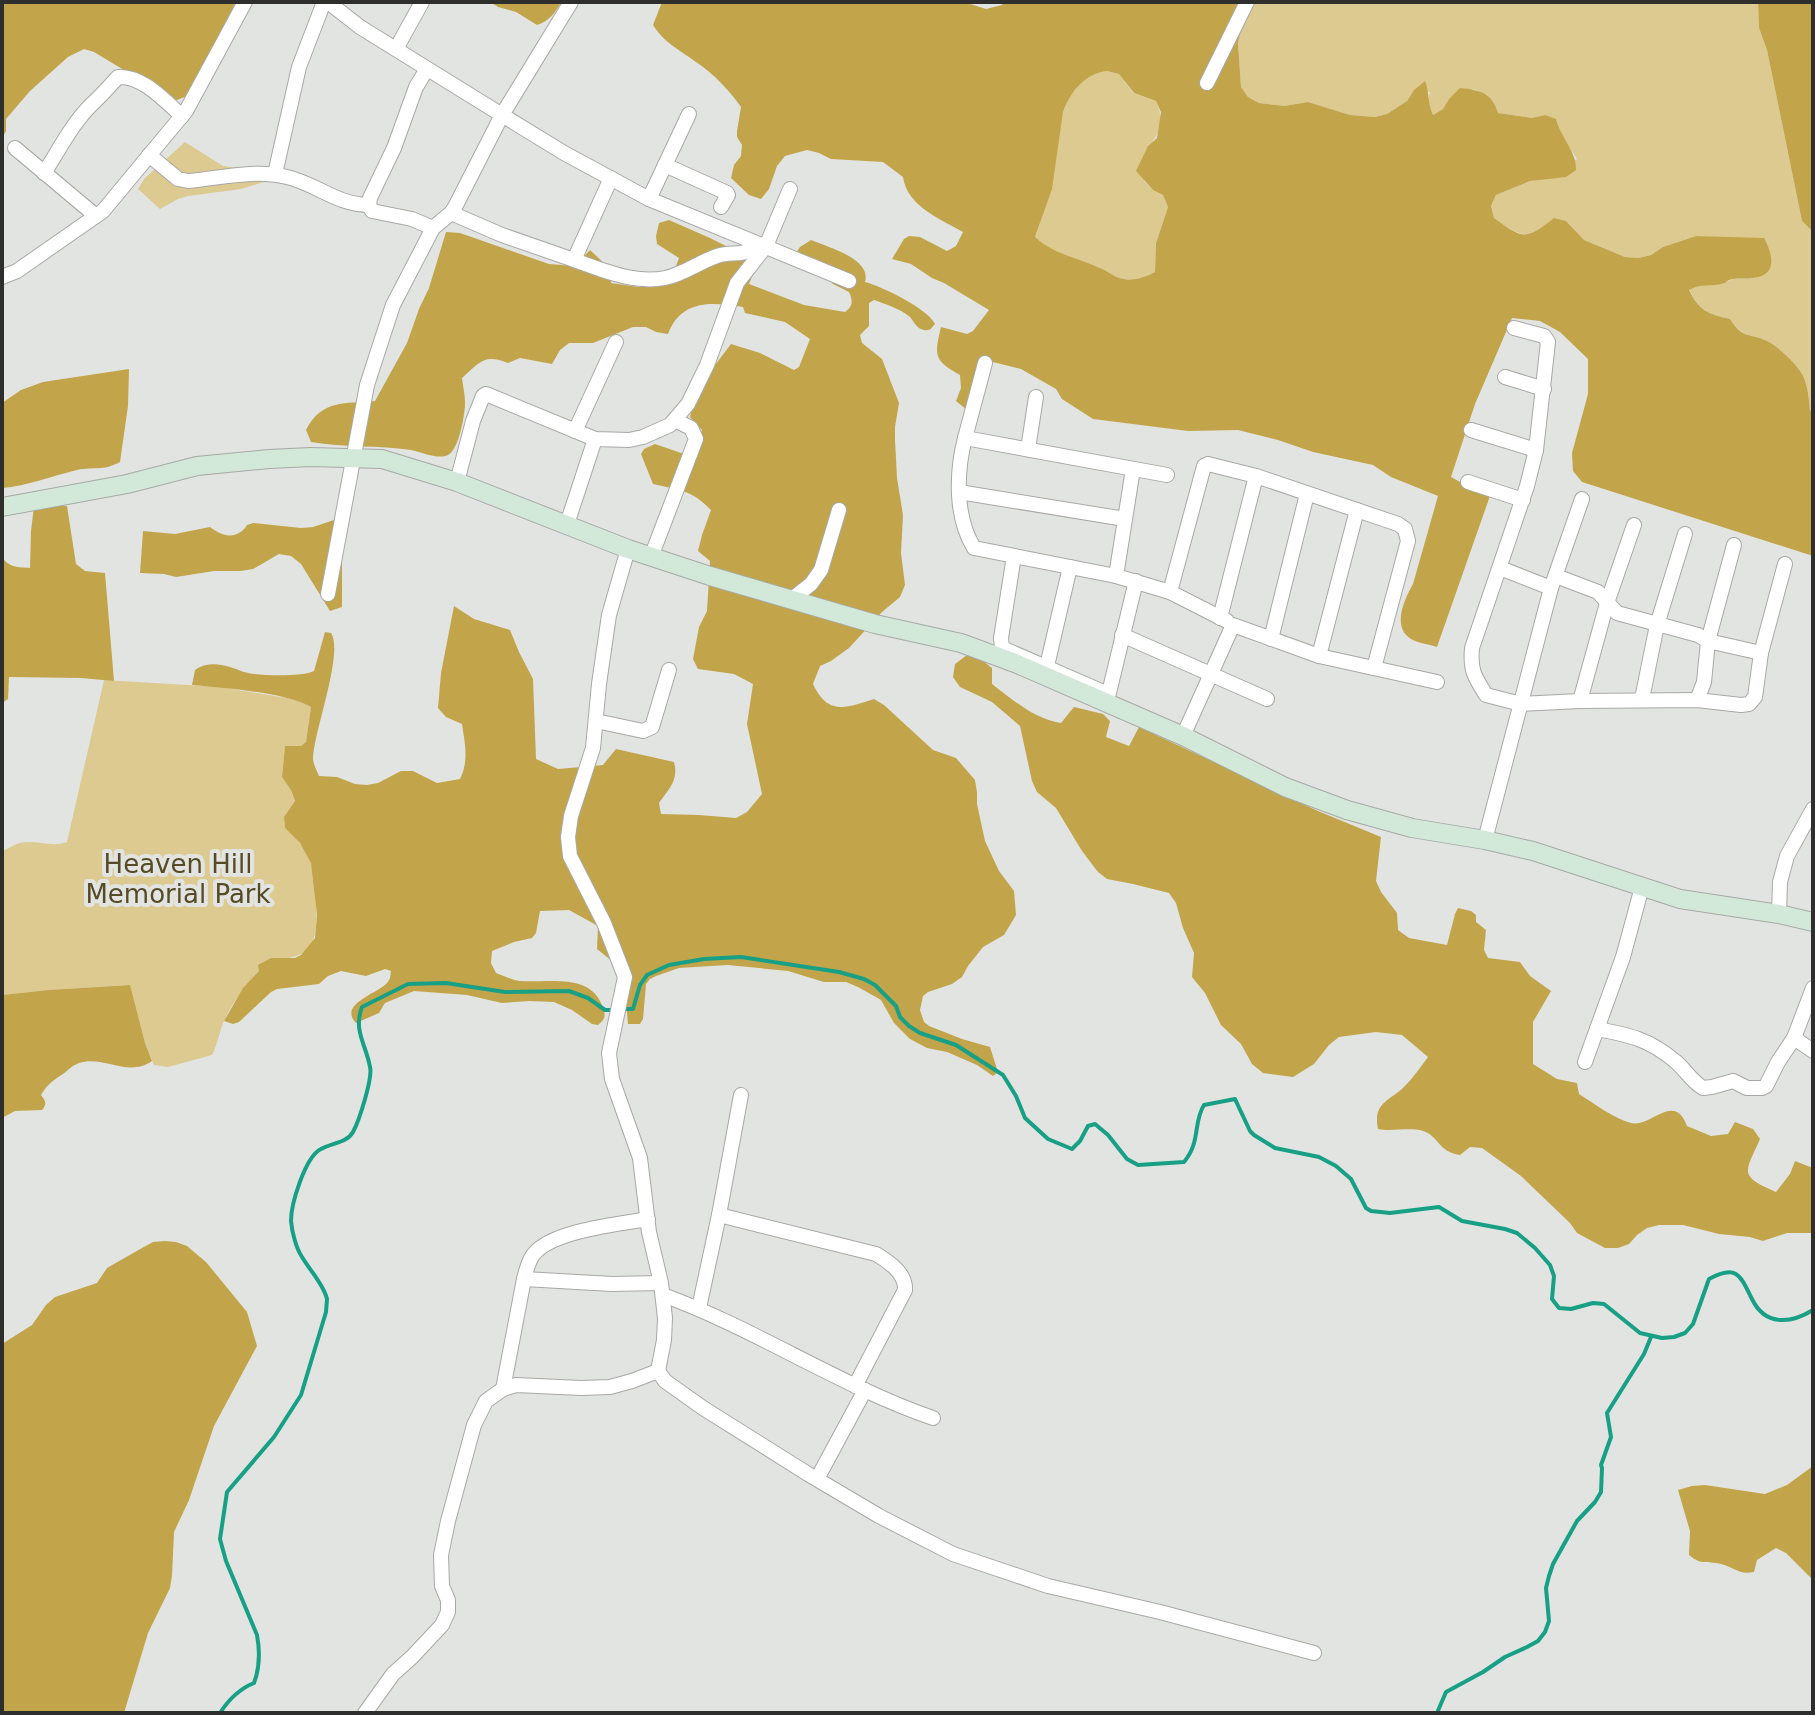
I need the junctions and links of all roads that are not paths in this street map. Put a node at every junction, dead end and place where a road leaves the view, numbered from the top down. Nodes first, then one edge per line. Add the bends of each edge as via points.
1 (245, 2) edge
2 (326, 2) edge
3 (422, 2) edge
4 (571, 2) edge
5 (1247, 2) edge
6 (396, 49) junction
7 (427, 69) junction
8 (1207, 83) dead end
9 (689, 114) dead end
10 (502, 115) junction
11 (182, 116) junction
12 (15, 148) dead end
13 (149, 155) junction
14 (665, 165) junction
15 (44, 173) junction
16 (275, 174) junction
17 (611, 178) junction
18 (790, 189) dead end
19 (649, 199) junction
20 (369, 205) junction
21 (721, 207) dead end
22 (451, 213) junction
23 (96, 216) junction
24 (433, 228) junction
25 (766, 246) junction
26 (574, 260) junction
27 (2, 277) edge
28 (849, 281) dead end
29 (1514, 328) dead end
30 (616, 342) dead end
31 (985, 363) dead end
32 (1505, 377) dead end
33 (1544, 389) junction
34 (1036, 397) dead end
35 (675, 420) junction
36 (1471, 430) dead end
37 (575, 431) junction
38 (965, 438) junction
39 (595, 439) junction
40 (1028, 449) junction
41 (1536, 450) junction
42 (353, 457) junction
43 (1133, 469) junction
44 (1167, 475) dead end
45 (1256, 476) junction
46 (457, 482) junction
47 (1468, 482) dead end
48 (959, 492) junction
49 (1307, 494) junction
50 (1582, 499) dead end
51 (1523, 500) junction
52 (2, 507) edge
53 (839, 510) dead end
54 (1357, 510) junction
55 (1125, 519) junction
56 (567, 524) junction
57 (1634, 525) dead end
58 (1685, 534) dead end
59 (1734, 545) dead end
60 (628, 549) junction
61 (1014, 556) junction
62 (651, 557) junction
63 (1785, 564) dead end
64 (1070, 567) junction
65 (1500, 568) junction
66 (1116, 576) junction
67 (1136, 581) junction
68 (1554, 582) junction
69 (1170, 592) junction
70 (328, 594) dead end
71 (792, 599) junction
72 (1607, 603) junction
73 (1227, 621) junction
74 (1657, 625) junction
75 (1122, 635) junction
76 (1271, 639) junction
77 (1708, 641) junction
78 (1761, 653) junction
79 (1319, 656) junction
80 (1047, 666) junction
81 (1374, 668) junction
82 (669, 670) dead end
83 (1211, 675) junction
84 (1437, 682) dead end
85 (1107, 698) junction
86 (1267, 699) dead end
87 (1640, 700) junction
88 (1697, 700) junction
89 (1580, 701) junction
90 (1521, 704) junction
91 (596, 721) junction
92 (1183, 736) junction
93 (1813, 809) edge
94 (1485, 840) junction
95 (1642, 887) junction
96 (1779, 914) junction
97 (1813, 922) edge
98 (1813, 988) edge
99 (1597, 1029) junction
100 (1794, 1038) junction
101 (1813, 1051) edge
102 (1585, 1062) dead end
103 (741, 1095) dead end
104 (719, 1215) junction
105 (648, 1219) junction
106 (524, 1279) junction
107 (662, 1289) junction
108 (699, 1308) junction
109 (658, 1371) junction
110 (860, 1388) junction
111 (503, 1389) junction
112 (933, 1418) dead end
113 (817, 1479) junction
114 (1314, 1653) dead end
115 (365, 1713) edge

1 - 11 street
2 - 6 street
2 - 16 street via 299,67
3 - 6 street
4 - 10 street
5 - 8 street
6 - 7 street
7 - 10 street
7 - 20 street
9 - 14 street
10 - 17 street
10 - 22 street
11 - 13 street
11 - 15 street via 132,77 118,77 70,131
12 - 15 street
13 - 16 street via 188,181
13 - 23 street
14 - 19 street
14 - 21 street via 727,193
15 - 23 street
16 - 20 street via 348,204
17 - 19 street
17 - 26 street
18 - 25 street
19 - 25 street
20 - 24 street via 372,211
22 - 24 street
22 - 26 street
23 - 27 street
24 - 42 street via 393,305 367,385
25 - 26 street via 712,257 680,273 652,279 619,276
25 - 28 street
25 - 35 street via 737,283 707,365
29 - 33 street via 1548,340
30 - 37 street
31 - 38 street
32 - 33 street
33 - 41 street
34 - 40 street
35 - 39 street via 643,437
35 - 62 street via 691,428 696,439
36 - 41 street
37 - 39 street
37 - 46 street via 486,394
38 - 40 street
38 - 48 street
39 - 56 street
40 - 43 street
41 - 51 street
42 - 46 street via 382,459
42 - 52 street via 197,466
42 - 70 street
43 - 44 street
43 - 55 street
45 - 49 street
45 - 69 street via 1204,466
45 - 73 street
46 - 56 street
47 - 51 street
48 - 55 street
48 - 61 street via 974,548
49 - 54 street
49 - 76 street
50 - 68 street
51 - 65 street
53 - 71 street via 821,570
54 - 79 street
54 - 81 street via 1398,524 1408,541
55 - 66 street
56 - 60 street
57 - 72 street
58 - 74 street
59 - 77 street
60 - 62 street
60 - 91 street via 609,615
61 - 64 street
61 - 80 street via 1002,648
62 - 71 street
63 - 78 street
64 - 66 street
64 - 80 street
65 - 68 street
65 - 90 street via 1470,664 1486,695
66 - 67 street
67 - 69 street
67 - 75 street
68 - 72 street via 1598,592
68 - 90 street
69 - 73 street
71 - 85 street via 961,643
72 - 74 street via 1617,613
72 - 89 street
73 - 76 street
73 - 83 street
74 - 77 street
74 - 87 street
75 - 83 street
75 - 85 street
76 - 79 street
77 - 78 street
77 - 88 street
78 - 88 street via 1755,697 1749,704
79 - 81 street
80 - 85 street
81 - 84 street
82 - 91 street via 652,727 643,731
83 - 86 street
83 - 92 street
85 - 92 street
87 - 88 street
87 - 89 street
89 - 90 street
90 - 94 street
91 - 105 street via 568,837 570,856 625,977 609,1053 612,1079 640,1158
92 - 94 street via 1285,787 1347,810
93 - 96 street via 1787,856
94 - 95 street
95 - 96 street via 1680,899
95 - 99 street
96 - 97 street
98 - 100 street
99 - 100 street via 1647,1041 1708,1088 1733,1081 1747,1088 1766,1086
99 - 102 street
100 - 101 street
103 - 104 street
104 - 108 street
104 - 110 street via 876,1254 897,1270 905,1290
105 - 106 street via 551,1241 533,1255
105 - 107 street
106 - 107 street
106 - 111 street
107 - 108 street
107 - 109 street via 664,1340
108 - 110 street
109 - 111 street via 610,1387
109 - 113 street via 703,1408
110 - 112 street
110 - 113 street
111 - 115 street via 486,1401 474,1425 448,1521 441,1555 448,1612
113 - 114 street via 953,1554 1048,1586

